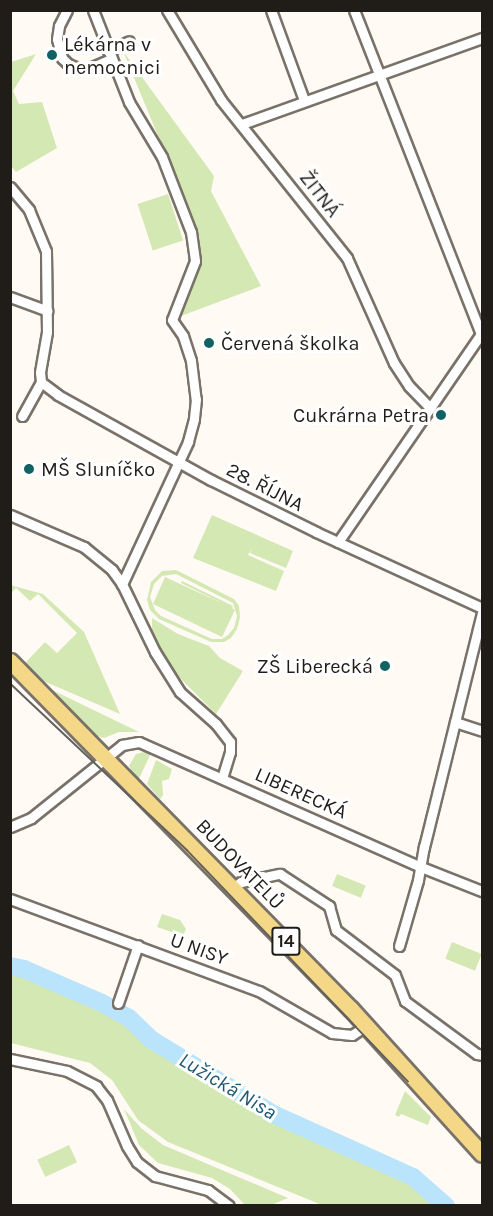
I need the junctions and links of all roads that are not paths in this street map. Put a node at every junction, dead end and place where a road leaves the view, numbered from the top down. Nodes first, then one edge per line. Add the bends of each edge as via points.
1 (93, 10) edge
2 (167, 10) edge
3 (271, 10) edge
4 (354, 10) edge
5 (64, 15) edge
6 (483, 38) edge
7 (129, 41) dead end
8 (109, 55) junction
9 (380, 76) junction
10 (304, 100) junction
11 (242, 124) junction
12 (10, 187) edge
13 (10, 297) edge
14 (48, 311) junction
15 (482, 335) edge
16 (41, 382) junction
17 (196, 401) junction
18 (429, 407) junction
19 (22, 416) dead end
20 (188, 442) junction
21 (178, 462) junction
22 (10, 515) edge
23 (338, 542) junction
24 (122, 584) junction
25 (483, 610) edge
26 (10, 661) edge
27 (455, 722) junction
28 (483, 731) edge
29 (108, 758) junction
30 (222, 777) junction
31 (10, 827) edge
32 (421, 867) junction
33 (234, 887) junction
34 (483, 891) edge
35 (10, 898) edge
36 (138, 945) junction
37 (399, 946) dead end
38 (118, 1003) dead end
39 (367, 1025) junction
40 (483, 1055) edge
41 (10, 1059) edge
42 (483, 1154) edge
43 (229, 1206) edge

1 - 8 street
2 - 11 street, ŽITNÁ via 221,100
3 - 10 street
4 - 9 street
5 - 8 street via 58,50 68,64 90,68
6 - 9 street
7 - 8 street
8 - 17 street via 129,102 162,157 190,232 195,261 172,320 183,336 191,361
9 - 10 street
9 - 15 street
10 - 11 street
11 - 18 street, ŽITNÁ via 347,258 394,363
12 - 14 street via 29,210 46,251
13 - 14 street
14 - 16 street
15 - 18 street
16 - 19 street
16 - 21 street, 28. ŘÍJNA via 57,395
17 - 20 street
17 - 20 street via 191,406
18 - 23 street
20 - 21 street
21 - 23 street, 28. ŘÍJNA
21 - 24 street
22 - 24 street via 84,547 101,558
23 - 25 street, 28. ŘÍJNA
24 - 30 street via 180,692 230,742
25 - 27 street
26 - 29 main road, BUDOVATELŮ / 14
27 - 28 street
27 - 32 street
29 - 30 street, LIBERECKÁ via 122,745 139,742
29 - 31 street, LIBERECKÁ via 31,818
29 - 33 main road, BUDOVATELŮ / 14
30 - 32 street, LIBERECKÁ
32 - 34 street, LIBERECKÁ
32 - 37 street
33 - 39 main road, BUDOVATELŮ / 14
33 - 40 street via 280,874 329,906 336,930 395,975 405,1001
35 - 36 street, U NISY
36 - 38 street
36 - 39 street, U NISY via 259,991 332,1033 352,1035
39 - 42 main road, BUDOVATELŮ / 14
41 - 43 street via 67,1071 96,1086 107,1100 137,1162 155,1176 208,1190

